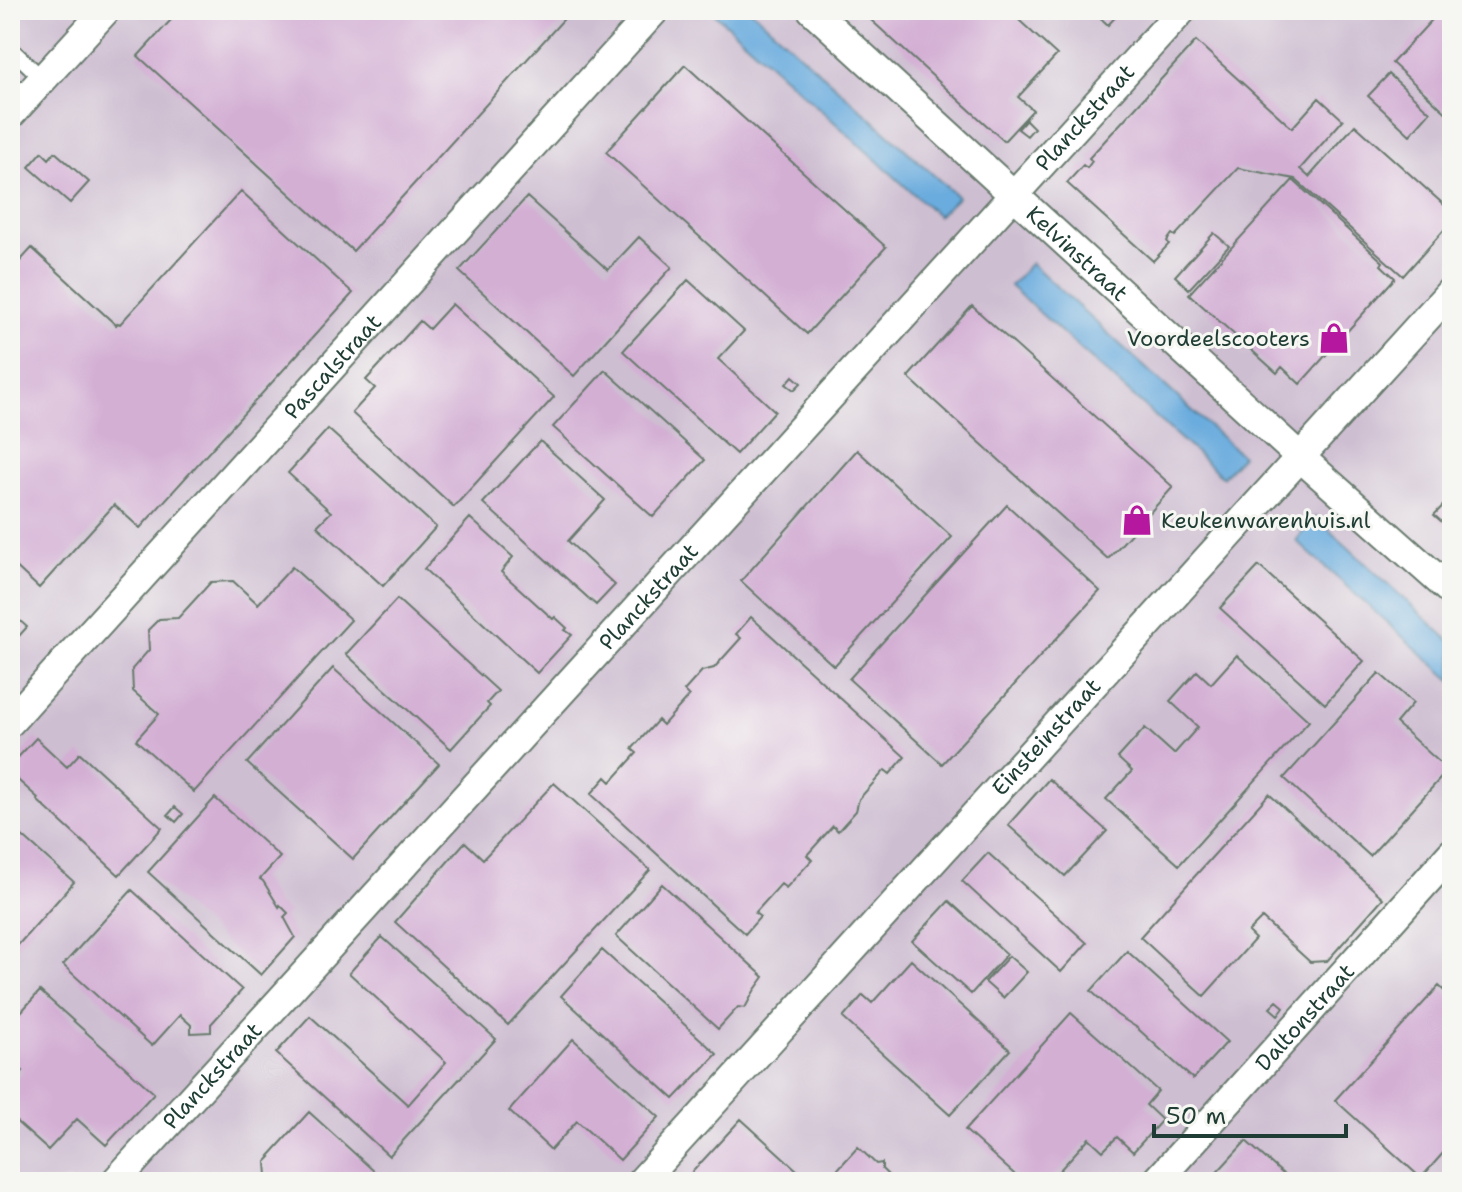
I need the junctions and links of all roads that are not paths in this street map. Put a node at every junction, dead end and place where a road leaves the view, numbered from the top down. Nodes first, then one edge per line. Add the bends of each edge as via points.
1 (106, 10) edge
2 (812, 10) edge
3 (1182, 10) edge
4 (651, 12) edge
5 (10, 48) edge
6 (43, 79) junction
7 (10, 115) edge
8 (1013, 194) junction
9 (1452, 290) edge
10 (1300, 457) junction
11 (1452, 592) edge
12 (10, 722) edge
13 (1452, 853) edge
14 (115, 1182) edge
15 (641, 1182) edge
16 (1156, 1182) edge

1 - 6 street
2 - 8 street, Kelvinstraat
3 - 8 street, Planckstraat
4 - 12 street, Pascalstraat
5 - 6 lane
6 - 7 street
8 - 10 street, Kelvinstraat
8 - 14 street, Planckstraat
9 - 10 street, Einsteinstraat
10 - 11 street, Kelvinstraat
10 - 15 street, Einsteinstraat
13 - 16 street, Daltonstraat

